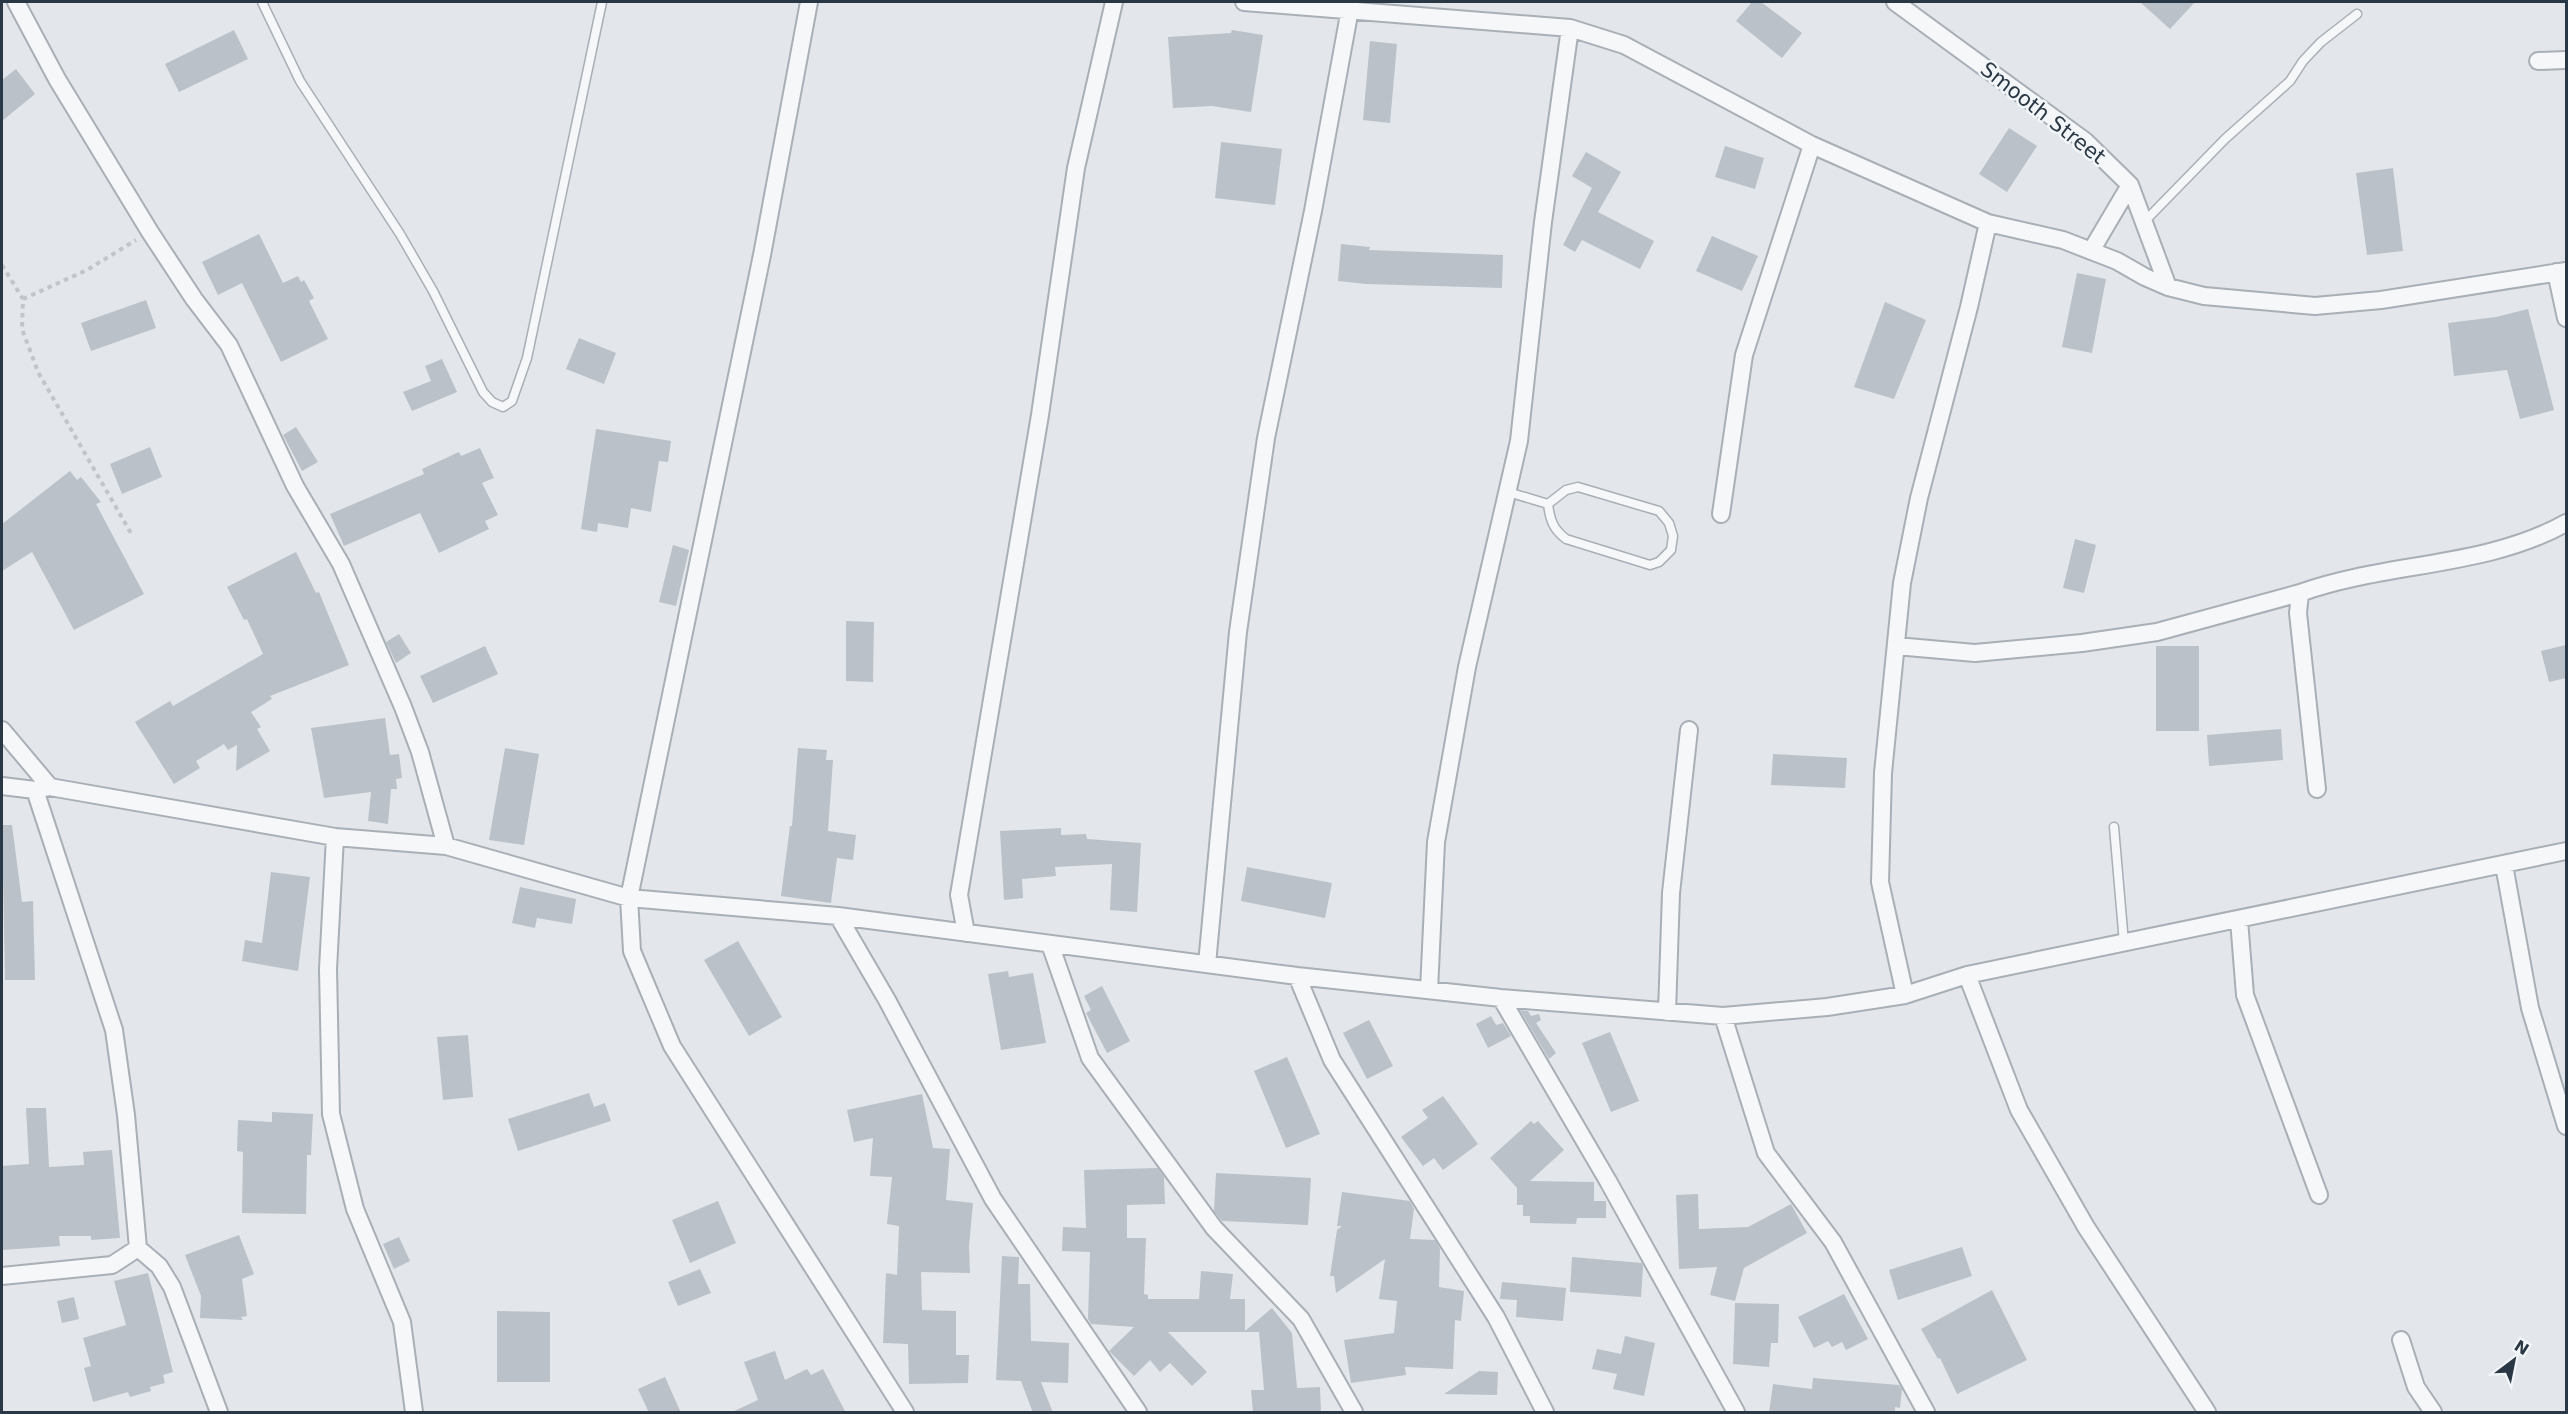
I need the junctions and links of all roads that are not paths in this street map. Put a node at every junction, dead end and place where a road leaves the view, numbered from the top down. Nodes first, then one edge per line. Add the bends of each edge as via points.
1 (16, 2) edge
2 (262, 2) edge
3 (603, 2) edge
4 (810, 2) edge
5 (1114, 2) edge
6 (1245, 2) edge
7 (1895, 2) edge
8 (1350, 9) junction
9 (2357, 14) dead end
10 (1570, 28) junction
11 (2566, 60) edge
12 (2538, 61) dead end
13 (1812, 145) junction
14 (2130, 185) junction
15 (1988, 222) junction
16 (2144, 222) junction
17 (2091, 251) junction
18 (2561, 272) edge
19 (2168, 287) junction
20 (2566, 318) edge
21 (1508, 492) junction
22 (1548, 504) junction
23 (1721, 514) dead end
24 (2566, 523) edge
25 (2300, 593) junction
26 (1896, 646) junction
27 (2, 730) edge
28 (1689, 730) dead end
29 (2, 786) edge
30 (43, 789) junction
31 (2317, 789) dead end
32 (2114, 827) dead end
33 (335, 837) junction
34 (446, 846) junction
35 (2566, 851) edge
36 (2504, 865) junction
37 (629, 898) junction
38 (838, 916) junction
39 (2239, 920) junction
40 (966, 933) junction
41 (1050, 944) junction
42 (2124, 944) junction
43 (1208, 964) junction
44 (1967, 975) junction
45 (1297, 976) junction
46 (1429, 990) junction
47 (1905, 995) junction
48 (1501, 998) junction
49 (1667, 1012) junction
50 (1723, 1016) junction
51 (2566, 1126) edge
52 (2319, 1195) dead end
53 (138, 1248) junction
54 (2, 1276) edge
55 (2401, 1340) dead end
56 (219, 1413) edge
57 (414, 1413) edge
58 (905, 1413) edge
59 (1138, 1413) edge
60 (1354, 1413) edge
61 (1545, 1413) edge
62 (1736, 1413) edge
63 (1926, 1413) edge
64 (2207, 1413) edge
65 (2433, 1413) edge

1 - 34 street via 57,79 150,232 229,345 295,486 341,564 417,743
2 - 3 lane via 300,81 433,291 483,392 502,407 512,401 527,358
4 - 37 street via 762,255
5 - 40 street via 1076,168 1040,415 961,883
6 - 8 street
7 - 14 street, Smooth Street via 2085,141
8 - 10 street
8 - 43 street via 1266,438 1238,632
9 - 16 lane via 2321,42 2290,81 2225,139
10 - 13 street via 1624,45
10 - 21 street via 1543,222 1520,441
11 - 12 street
13 - 15 street
13 - 23 street via 1744,355
14 - 16 street, Smooth Street
14 - 17 street
15 - 17 street
15 - 26 street via 1919,498 1902,583
16 - 19 street, Smooth Street
17 - 19 street
18 - 19 street via 2315,306 2204,296
18 - 20 street
21 - 22 lane
21 - 46 street via 1467,667 1436,842
22 - 22 lane via 1555,531 1566,539 1650,565 1671,550 1673,536 1659,511 1578,487 1566,490
24 - 25 street via 2494,551 2333,581
25 - 26 street via 2157,632 2082,643 1975,653
25 - 31 street via 2298,613
26 - 47 street via 1884,773 1880,882
27 - 30 street
28 - 49 street via 1671,893
29 - 30 street
30 - 33 street
30 - 53 street via 114,1030
32 - 42 lane
33 - 34 street
33 - 57 street via 328,969 331,1114 355,1209 402,1322
34 - 37 street
35 - 36 street
36 - 39 street
36 - 51 street via 2530,1008
37 - 38 street
37 - 58 street via 632,951 672,1046
38 - 40 street
38 - 59 street via 993,1199
39 - 42 street
39 - 52 street via 2246,995
40 - 41 street
41 - 43 street
41 - 60 street via 1090,1058 1214,1228 1301,1319
42 - 44 street
43 - 45 street
44 - 47 street
44 - 64 street via 2019,1110 2086,1227
45 - 46 street
45 - 61 street via 1332,1060 1496,1317
46 - 48 street
47 - 50 street
48 - 49 street
48 - 62 street
49 - 50 street
50 - 63 street via 1766,1153 1833,1242
53 - 54 street via 112,1265
53 - 56 street via 159,1266 172,1287
55 - 65 street via 2415,1387

